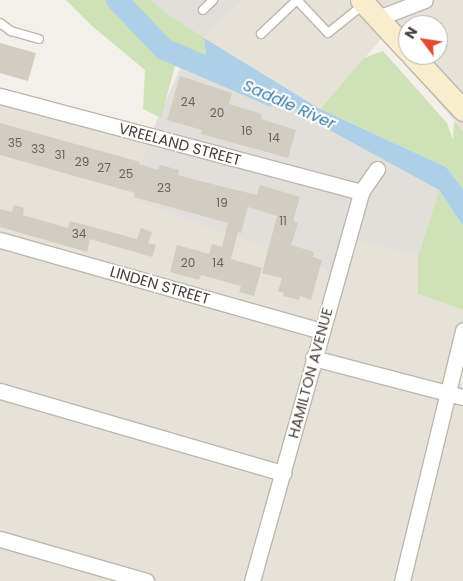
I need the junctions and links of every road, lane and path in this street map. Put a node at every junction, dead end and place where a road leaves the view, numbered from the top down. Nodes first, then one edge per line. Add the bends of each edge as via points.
1 (213, 0) edge
2 (425, 0) edge
3 (368, 7) edge
4 (203, 10) dead end
5 (0, 23) edge
6 (261, 34) dead end
7 (39, 39) dead end
8 (398, 39) edge
9 (421, 65) edge
10 (0, 96) edge
11 (463, 110) edge
12 (377, 169) dead end
13 (360, 192) junction
14 (0, 240) edge
15 (462, 330) edge
16 (321, 331) junction
17 (312, 358) junction
18 (0, 391) edge
19 (447, 394) junction
20 (463, 397) edge
21 (283, 472) junction
22 (0, 539) edge
23 (146, 581) edge
24 (252, 581) edge
25 (402, 581) edge

1 - 4 lane
2 - 3 street
3 - 6 lane via 328,33 297,0
3 - 8 street
5 - 7 lane via 11,31
9 - 11 street
10 - 13 street, VREELAND STREET
12 - 13 street, HAMILTON AVENUE
13 - 16 street, HAMILTON AVENUE
14 - 16 street, LINDEN STREET
15 - 19 street
16 - 17 street, HAMILTON AVENUE
17 - 19 street
17 - 21 street, HAMILTON AVENUE
18 - 21 street
19 - 20 street
19 - 25 street
21 - 24 street, HAMILTON AVENUE
22 - 23 street

